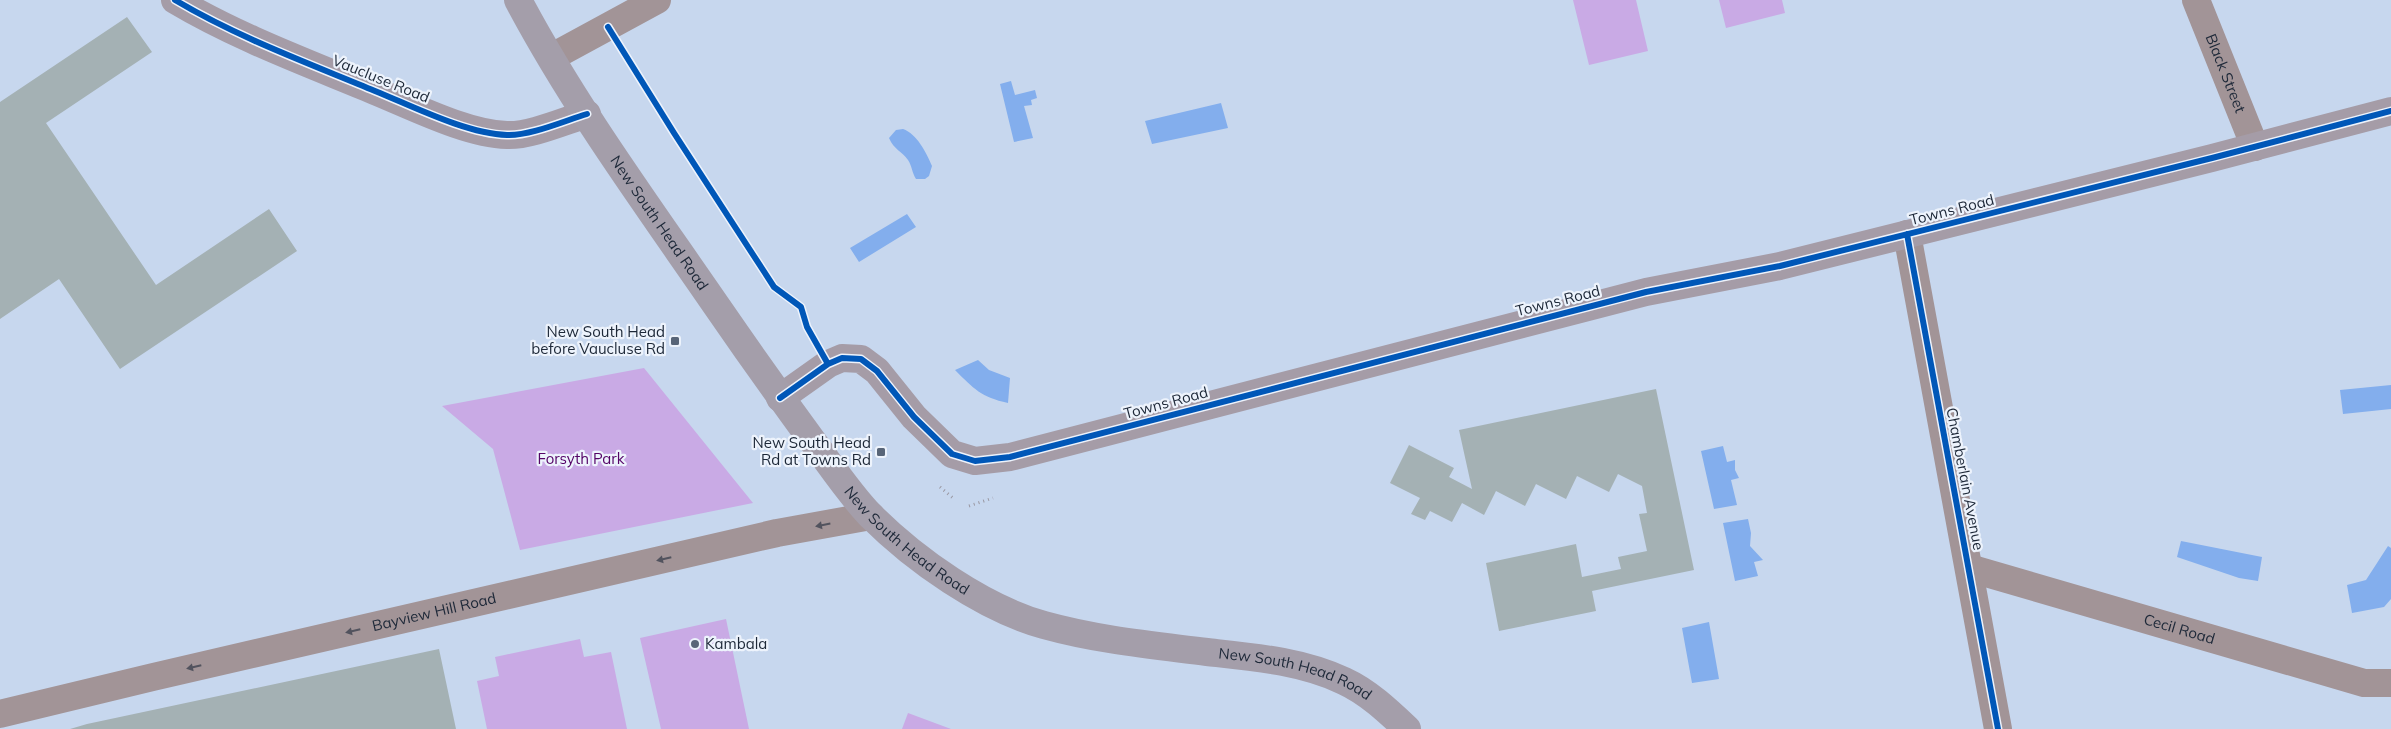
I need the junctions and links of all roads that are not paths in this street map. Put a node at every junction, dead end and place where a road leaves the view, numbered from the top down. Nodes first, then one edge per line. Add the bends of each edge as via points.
1 (175, 0) edge
2 (518, 0) edge
3 (658, 0) edge
4 (2196, 0) edge
5 (552, 57) junction
6 (2391, 111) edge
7 (587, 114) junction
8 (2254, 147) junction
9 (1907, 234) junction
10 (780, 398) junction
11 (871, 516) junction
12 (1969, 568) junction
13 (2391, 683) edge
14 (0, 714) edge
15 (1407, 729) edge
16 (1998, 729) edge

1 - 7 street, Vaucluse Road via 307,62 482,131 508,136
2 - 5 main road, New South Head Road
3 - 5 street
4 - 8 street, Black Street
5 - 7 main road, New South Head Road
6 - 8 street, Towns Road
7 - 10 main road, New South Head Road
8 - 9 street, Towns Road
9 - 10 street, Towns Road via 1780,266 1646,292 1010,457 975,461 952,454 914,418 877,371 861,359 842,358 828,364
9 - 12 street, Chamberlain Avenue
10 - 11 main road, New South Head Road
11 -> 14 street, Bayview Hill Road via 777,533
11 - 15 main road, New South Head Road via 949,578 988,602 1042,624 1111,641 1303,666 1345,681 1377,702
12 - 13 street, Cecil Road via 2364,683
12 - 16 street, Chamberlain Avenue

